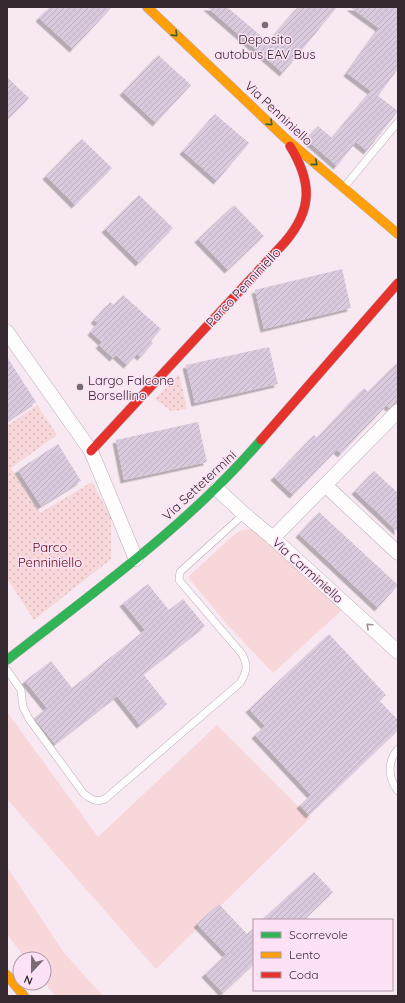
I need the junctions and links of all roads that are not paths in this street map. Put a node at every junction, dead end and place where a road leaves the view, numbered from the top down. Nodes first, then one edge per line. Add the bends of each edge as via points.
1 (147, 7) edge
2 (398, 122) edge
3 (285, 138) junction
4 (344, 188) junction
5 (398, 234) edge
6 (398, 283) edge
7 (7, 332) edge
8 (398, 411) edge
9 (90, 451) junction
10 (325, 485) junction
11 (217, 489) junction
12 (244, 514) junction
13 (273, 538) junction
14 (398, 553) edge
15 (136, 558) junction
16 (398, 652) edge
17 (7, 660) edge
18 (7, 670) edge
19 (398, 749) edge
20 (398, 791) edge
21 (7, 975) edge
22 (24, 996) edge

1 -> 3 main road, Via Penniniello
2 - 4 lane
3 -> 4 main road, Via Penniniello
3 - 9 main road, Parco Penniniello via 303,167 307,184 306,202 300,223
4 - 5 main road, Via Penniniello
6 - 11 main road, Via Settetermini
7 - 9 street
8 - 10 street
9 - 15 street
10 - 13 street
10 - 14 street
11 - 12 street, Via Carminiello
11 - 15 main road, Via Settetermini
12 - 13 street, Via Carminiello
12 - 18 lane via 180,572 179,580 242,654 247,663 246,674 240,683 105,799 92,800 84,794 29,719 23,707 21,690
16 -> 13 street, Via Carminiello
15 - 17 main road, Via Settetermini
19 - 20 lane via 390,765 394,786
21 - 22 main road

